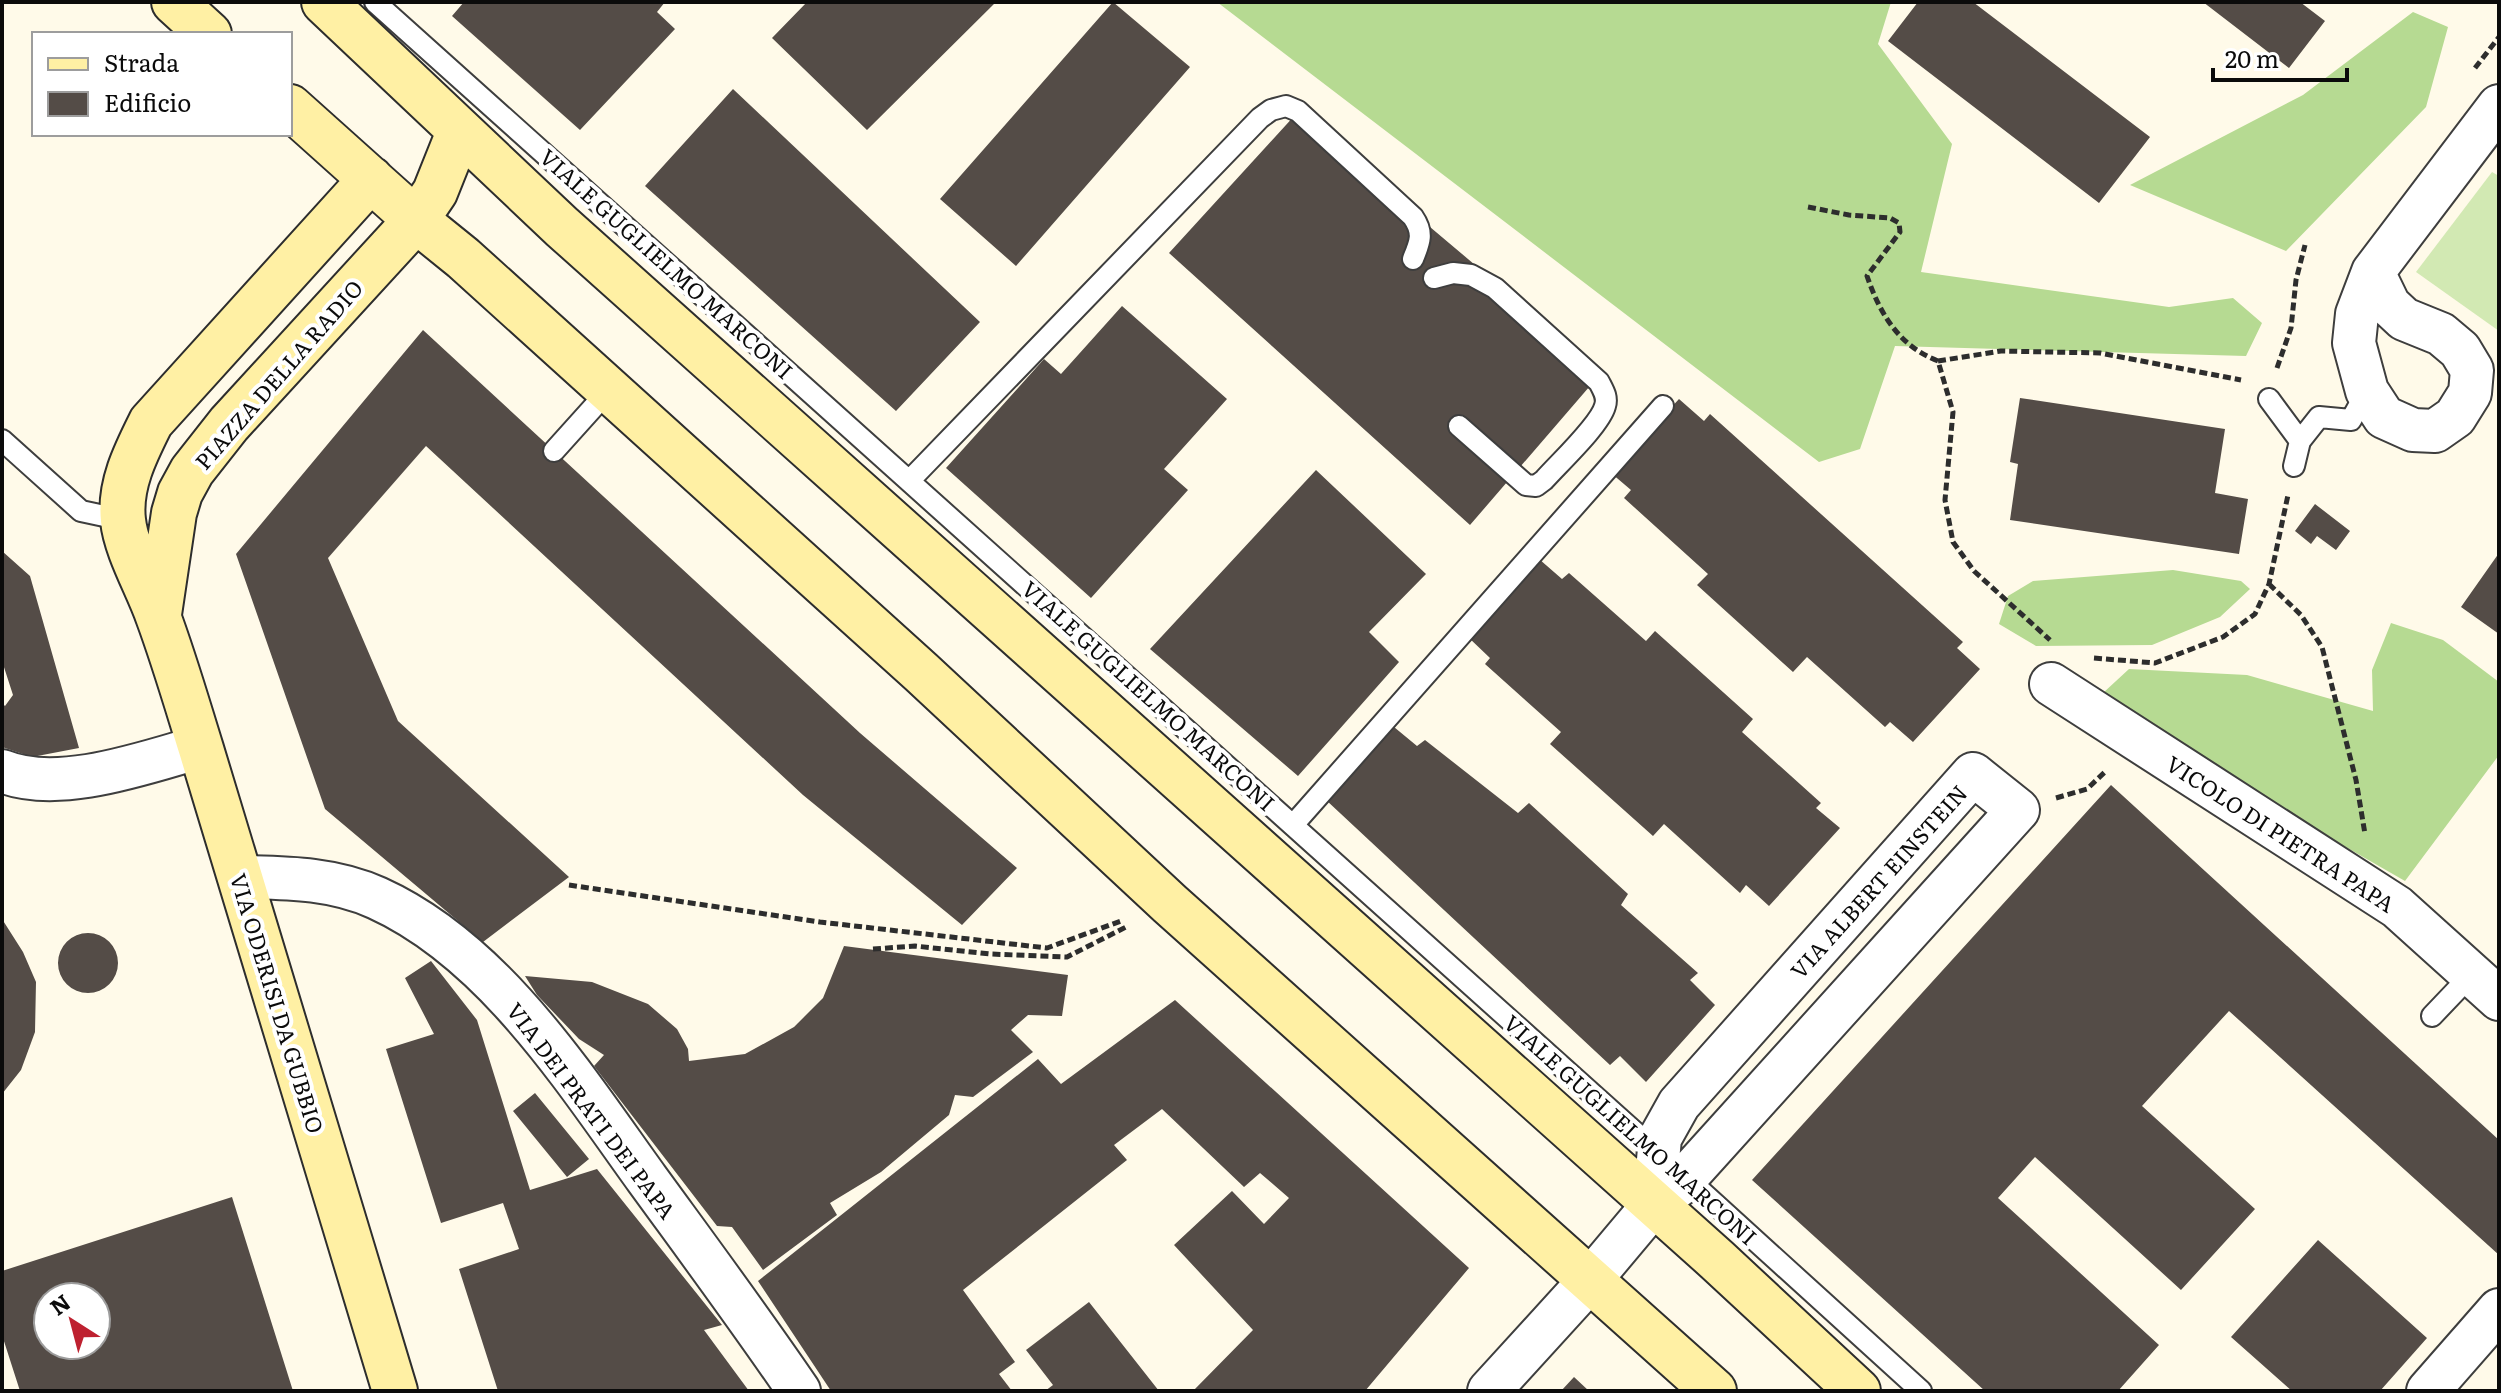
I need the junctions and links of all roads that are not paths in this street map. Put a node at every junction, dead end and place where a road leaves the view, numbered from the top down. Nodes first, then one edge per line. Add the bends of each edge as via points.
1 (174, 2) edge
2 (324, 2) edge
3 (375, 2) edge
4 (207, 32) edge
5 (292, 109) edge
6 (2492, 129) edge
7 (459, 132) junction
8 (371, 179) junction
9 (416, 220) junction
10 (1413, 259) dead end
11 (2373, 272) junction
12 (1434, 278) dead end
13 (608, 391) junction
14 (2367, 391) junction
15 (2269, 399) road end
16 (1663, 406) dead end
17 (1459, 426) dead end
18 (2, 440) edge
19 (2300, 441) junction
20 (554, 451) dead end
21 (2294, 466) road end
22 (910, 480) junction
23 (123, 520) junction
24 (159, 617) junction
25 (2060, 670) road end
26 (200, 747) junction
27 (2, 771) edge
28 (1293, 825) junction
29 (240, 877) junction
30 (2486, 986) edge
31 (2432, 1016) dead end
32 (1666, 1178) junction
33 (1591, 1279) junction
34 (2499, 1310) edge
35 (395, 1391) edge
36 (799, 1391) edge
37 (1489, 1391) edge
38 (1714, 1391) edge
39 (1858, 1391) edge
40 (1921, 1391) edge
41 (2428, 1391) edge

1 - 4 main road
2 - 7 main road
3 - 22 lane, VIALE GUGLIELMO MARCONI
5 - 8 main road
6 - 11 street
7 - 9 main road, PIAZZA DELLA RADIO via 435,192
7 - 32 main road, VIALE GUGLIELMO MARCONI via 562,227
8 - 9 main road
8 - 23 main road via 151,422 128,477
9 - 13 main road
9 - 24 main road, PIAZZA DELLA RADIO via 192,471 174,513
10 - 22 lane via 1422,239 1413,217 1298,111 1286,106 1271,110
11 - 14 street via 2357,314 2354,343
11 - 14 street via 2389,305 2404,319 2441,334 2472,370 2470,393 2455,417 2435,431 2413,430 2384,417
12 - 17 lane via 1471,275 1495,288 1599,382 1605,394 1598,420 1536,486 1526,485
13 - 20 lane
13 - 33 main road
14 - 19 lane via 2351,420 2319,417
15 - 19 lane
16 - 28 lane
18 - 23 lane via 81,511
19 - 21 lane
22 - 28 lane, VIALE GUGLIELMO MARCONI
23 - 24 main road
24 - 26 main road, VIA ODERISI DA GUBBIO
25 - 30 street, VICOLO DI PIETRA PAPA via 2397,907
26 - 27 street via 89,775 30,779
26 - 29 main road, VIA ODERISI DA GUBBIO
28 - 32 lane, VIALE GUGLIELMO MARCONI
29 - 35 main road, VIA ODERISI DA GUBBIO
29 - 36 street, VIA DEI PRATI DEI PAPA via 341,884 419,922 466,957 564,1065
30 - 31 lane
32 - 32 street, VIA ALBERT EINSTEIN via 2018,810 1973,774 1679,1104 1660,1138
32 - 33 street
32 - 39 main road, VIALE GUGLIELMO MARCONI
32 - 40 lane, VIALE GUGLIELMO MARCONI
33 - 37 street
33 - 38 main road
34 - 41 street

